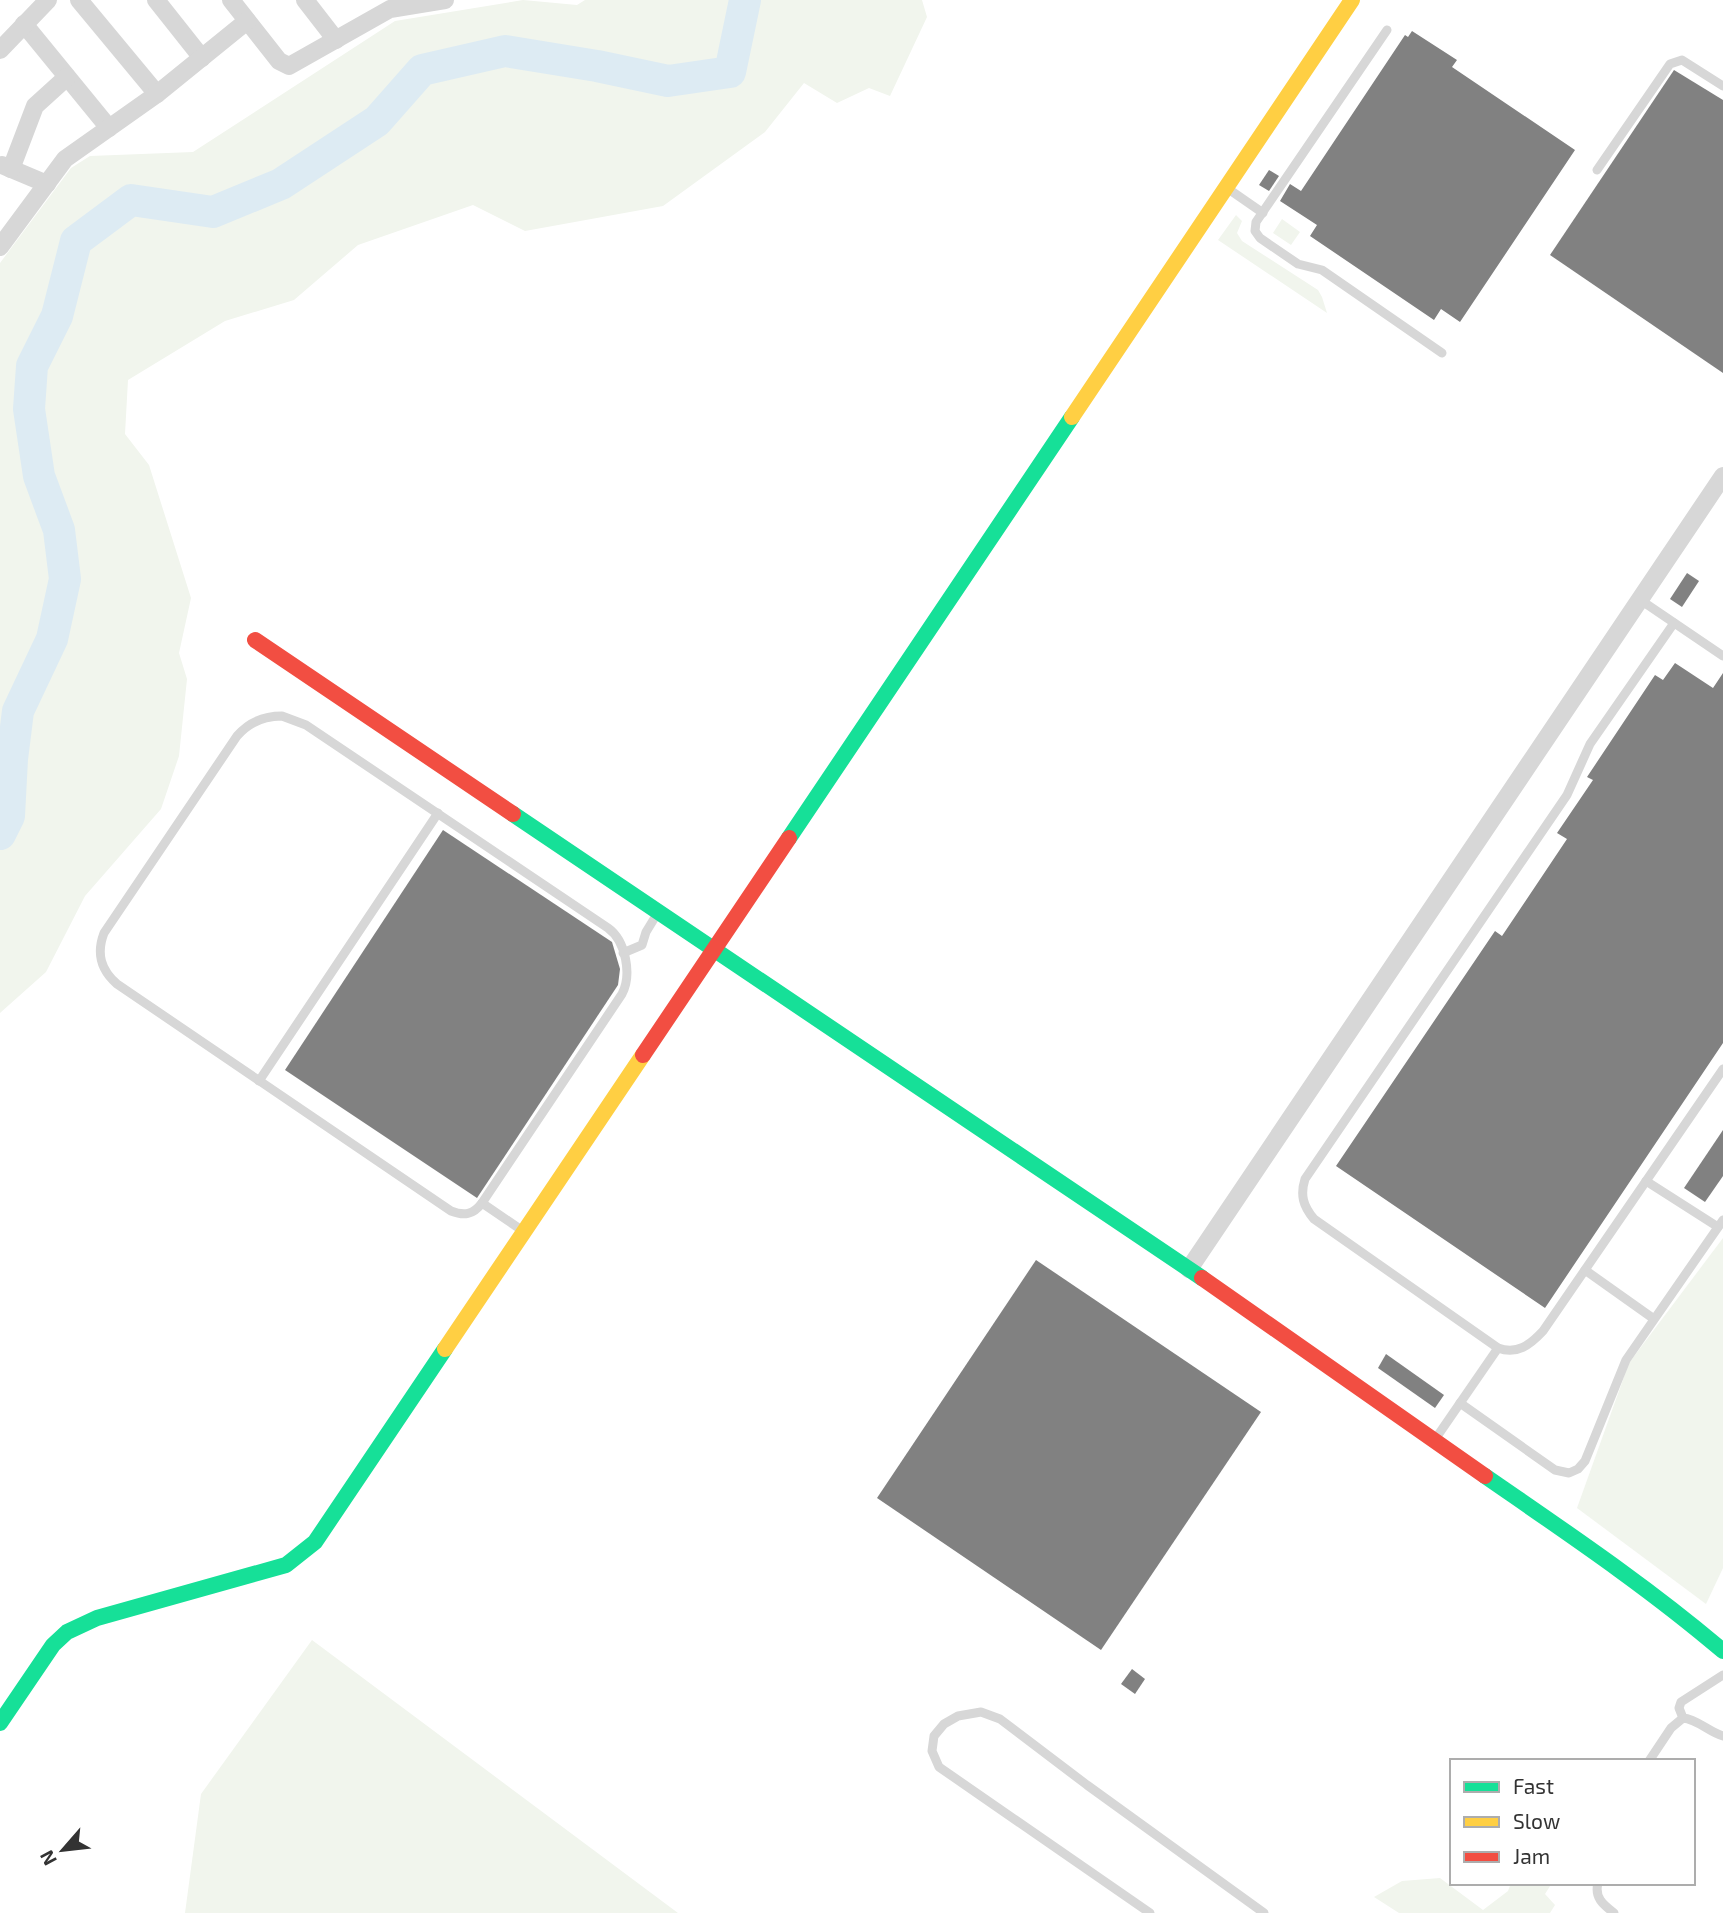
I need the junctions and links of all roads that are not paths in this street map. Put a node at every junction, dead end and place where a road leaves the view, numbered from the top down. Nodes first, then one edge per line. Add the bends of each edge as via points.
1 (48, 0) edge
2 (79, 0) edge
3 (156, 0) edge
4 (231, 0) edge
5 (305, 0) edge
6 (445, 0) edge
7 (1352, 0) edge
8 (386, 5) edge
9 (247, 21) junction
10 (24, 24) junction
11 (1387, 30) dead end
12 (336, 40) junction
13 (0, 50) edge
14 (202, 58) junction
15 (67, 77) junction
16 (1723, 86) edge
17 (157, 94) junction
18 (109, 128) junction
19 (6, 167) edge
20 (1597, 170) dead end
21 (47, 184) junction
22 (1226, 187) junction
23 (1263, 213) junction
24 (0, 247) edge
25 (1443, 353) dead end
26 (1720, 485) edge
27 (1639, 599) junction
28 (1674, 622) junction
29 (255, 640) dead end
30 (1723, 656) edge
31 (438, 813) junction
32 (658, 913) junction
33 (713, 950) junction
34 (623, 953) junction
35 (1723, 1069) edge
36 (259, 1081) junction
37 (1646, 1181) junction
38 (482, 1203) junction
39 (1721, 1223) edge
40 (524, 1231) junction
41 (1189, 1269) junction
42 (1585, 1270) junction
43 (1654, 1319) junction
44 (1498, 1348) junction
45 (1460, 1403) junction
46 (1435, 1440) junction
47 (1723, 1651) edge
48 (1723, 1675) edge
49 (1683, 1718) junction
50 (0, 1723) edge
51 (1723, 1736) edge
52 (1650, 1759) edge
53 (1598, 1885) edge
54 (1150, 1913) edge
55 (1264, 1913) edge
56 (1614, 1913) edge

1 - 10 street
2 - 17 street
3 - 14 street
4 - 9 street
5 - 12 street
6 - 8 street
7 - 22 street
8 - 12 street
9 - 12 street via 279,61 289,66
9 - 14 street
10 - 13 street
10 - 15 street
11 - 23 lane
14 - 17 street
15 - 18 street
15 - 19 street via 35,106
16 - 20 lane via 1689,62 1670,64
17 - 18 street
18 - 21 street via 65,159
19 - 21 street
21 - 24 street
22 - 23 lane
22 - 33 street
23 - 25 lane via 1255,227 1260,238 1298,264 1322,270
26 - 27 street
27 - 28 lane
27 - 41 street
28 - 30 lane
28 - 44 lane via 1590,744 1567,795 1302,1189 1303,1201 1314,1219
29 - 32 street
31 - 34 lane via 612,931
31 - 36 lane
31 - 36 lane via 306,725 282,716 259,719 237,736 104,933 100,959 112,980
32 - 33 street
32 - 34 lane via 642,945
33 - 40 street
33 - 41 street
34 - 38 lane via 625,988
35 - 37 lane
36 - 38 lane via 451,1211 468,1214
37 - 39 lane
37 - 42 lane
38 - 40 lane
39 - 43 lane
40 - 50 street via 309,1549 274,1569 76,1627 53,1645
41 - 46 street
42 - 43 lane
42 - 44 lane via 1535,1340 1514,1351
43 - 45 lane via 1621,1369 1588,1456 1574,1472 1555,1470
44 - 45 lane
45 - 46 lane
46 - 47 street via 1615,1566
48 - 49 lane via 1681,1702
49 - 51 lane
49 - 52 lane
53 - 56 lane via 1600,1900
54 - 55 lane via 939,1767 932,1751 934,1736 944,1724 981,1712 1000,1719

